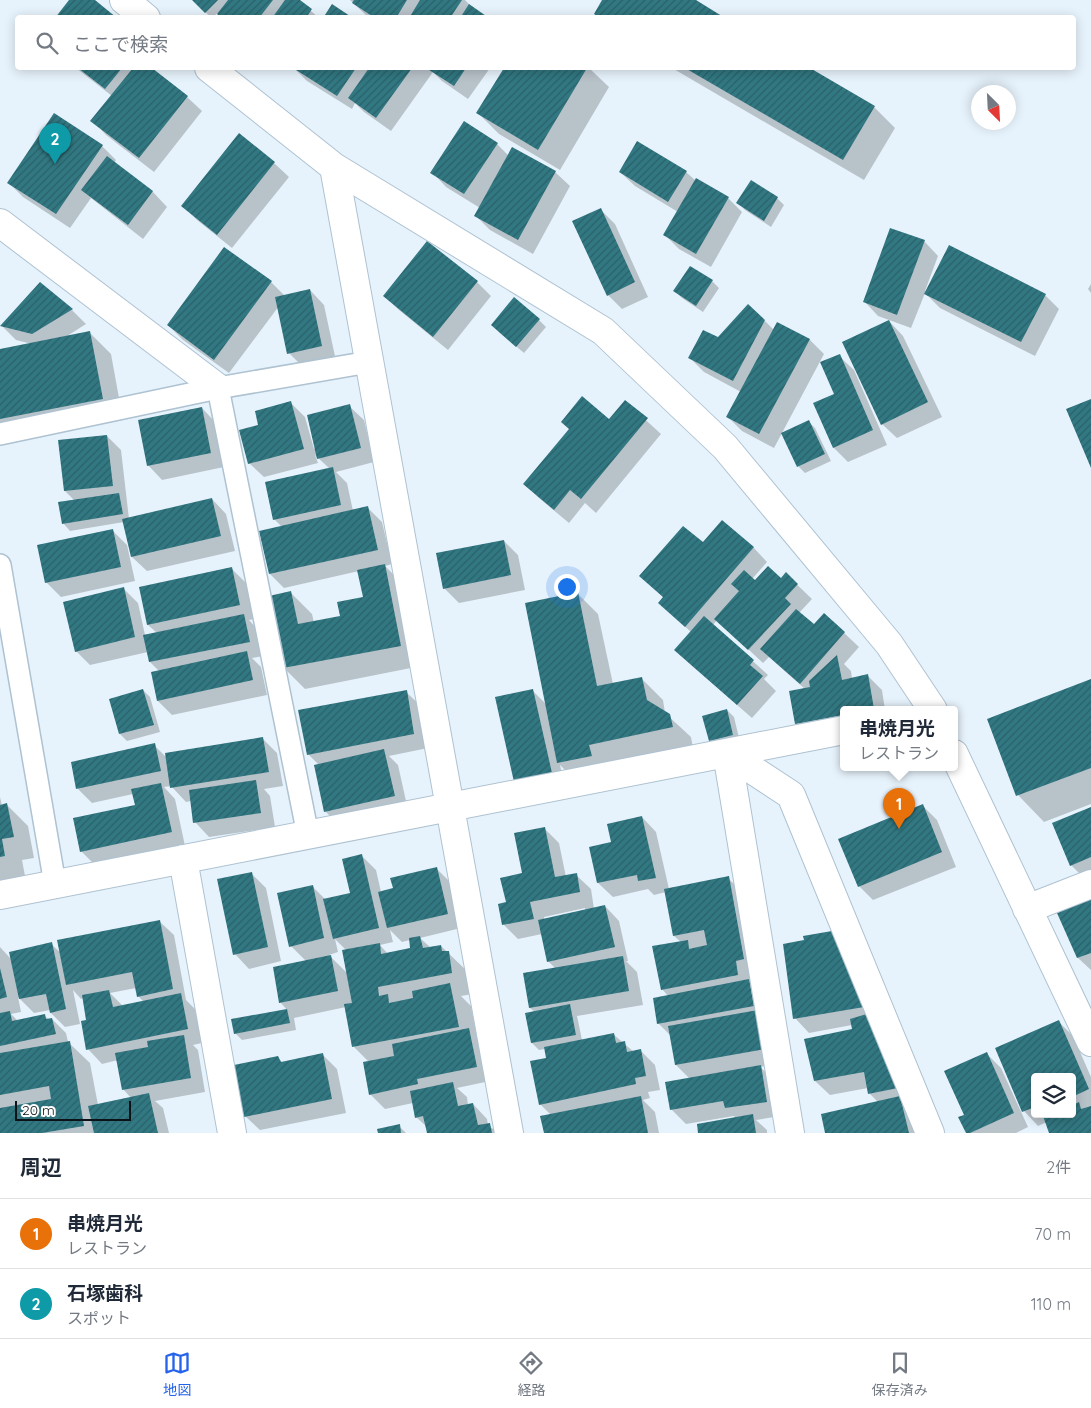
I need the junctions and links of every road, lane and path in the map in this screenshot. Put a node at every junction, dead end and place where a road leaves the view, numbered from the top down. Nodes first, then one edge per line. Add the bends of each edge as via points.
1 (124, 0) edge
2 (142, 15) edge
3 (212, 70) edge
4 (334, 167) junction
5 (0, 223) edge
6 (369, 362) junction
7 (218, 388) junction
8 (0, 434) edge
9 (0, 565) edge
10 (930, 706) edge
11 (840, 731) edge
12 (727, 753) junction
13 (958, 762) edge
14 (449, 806) junction
15 (308, 835) junction
16 (183, 859) junction
17 (55, 884) junction
18 (1091, 884) edge
19 (0, 895) edge
20 (1027, 908) junction
21 (1091, 1042) edge
22 (232, 1133) edge
23 (509, 1133) edge
24 (790, 1133) edge
25 (930, 1133) edge

1 - 2 street
3 - 4 street
4 - 6 street
4 - 10 street via 603,331 725,447 889,644
5 - 7 street
6 - 7 lane
6 - 14 street
7 - 8 lane
7 - 15 lane
9 - 17 lane
11 - 12 street
12 - 14 street
12 - 24 street
12 - 25 street via 791,795
13 - 20 street
14 - 15 street
14 - 23 street
15 - 16 street
16 - 17 street
16 - 22 street
17 - 19 street
18 - 20 street
20 - 21 street

